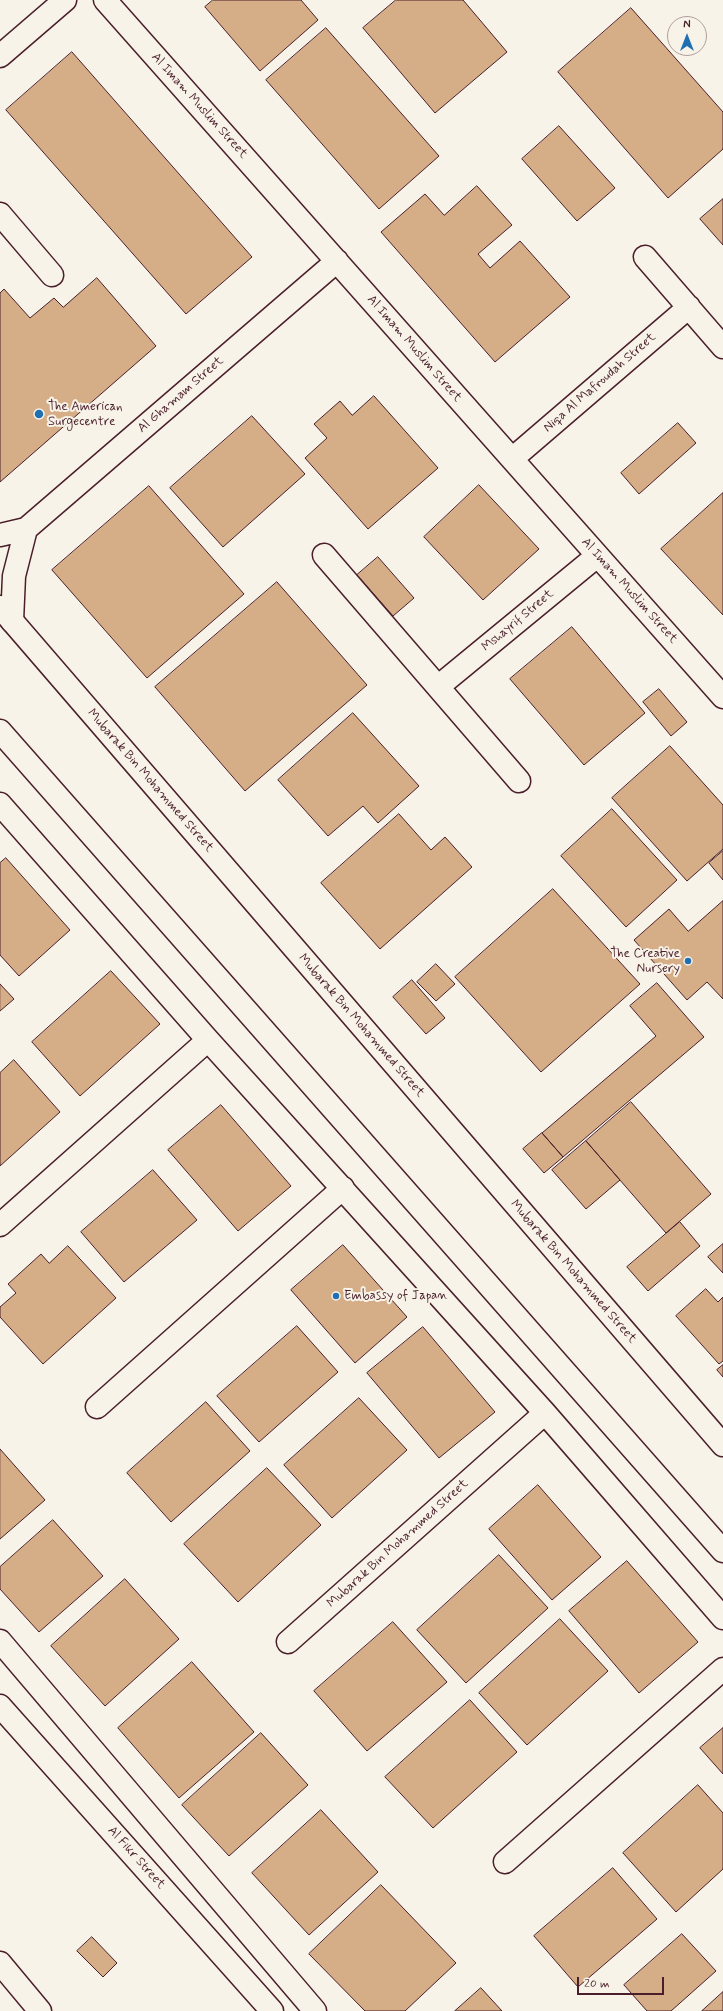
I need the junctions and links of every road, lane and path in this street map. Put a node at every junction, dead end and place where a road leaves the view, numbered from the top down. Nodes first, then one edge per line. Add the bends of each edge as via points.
1 (65, 0) edge
2 (105, 0) edge
3 (0, 56) edge
4 (0, 214) edge
5 (646, 257) dead end
6 (337, 261) junction
7 (52, 275) dead end
8 (689, 307) junction
9 (723, 347) edge
10 (512, 459) junction
11 (26, 529) junction
12 (0, 535) edge
13 (324, 555) dead end
14 (597, 556) junction
15 (6, 614) edge
16 (439, 686) junction
17 (723, 698) edge
18 (0, 731) edge
19 (519, 781) dead end
20 (4, 815) edge
21 (208, 1040) junction
22 (343, 1188) junction
23 (0, 1225) edge
24 (97, 1407) dead end
25 (545, 1414) junction
26 (723, 1445) edge
27 (723, 1551) edge
28 (723, 1618) edge
29 (0, 1641) edge
30 (288, 1642) dead end
31 (723, 1669) edge
32 (0, 1706) edge
33 (505, 1862) dead end
34 (0, 1963) edge
35 (31, 2008) edge
36 (272, 2011) edge
37 (315, 2011) edge

1 - 3 street
2 - 6 street, Al Imam Muslim Street
4 - 7 street
5 - 8 street
6 - 10 street, Al Imam Muslim Street
6 - 11 street, Al Ghamam Street
8 - 9 street
8 - 10 street, Niqa Al Mafroudah Street
10 - 14 street, Al Imam Muslim Street
11 - 12 street, Al Ghamam Street
11 - 15 street
13 - 16 street
14 - 16 street, Mshayrif Street
14 - 17 street, Al Imam Muslim Street
15 - 26 street, Mubarak Bin Mohammed Street
16 - 19 street
18 - 27 street
20 - 21 street
21 - 22 street
21 - 23 street
22 - 24 street
22 - 25 street
25 - 28 street
25 - 30 street, Mubarak Bin Mohammed Street
29 - 37 street
31 - 33 street
32 - 36 street, Al Fikr Street
34 - 35 street

